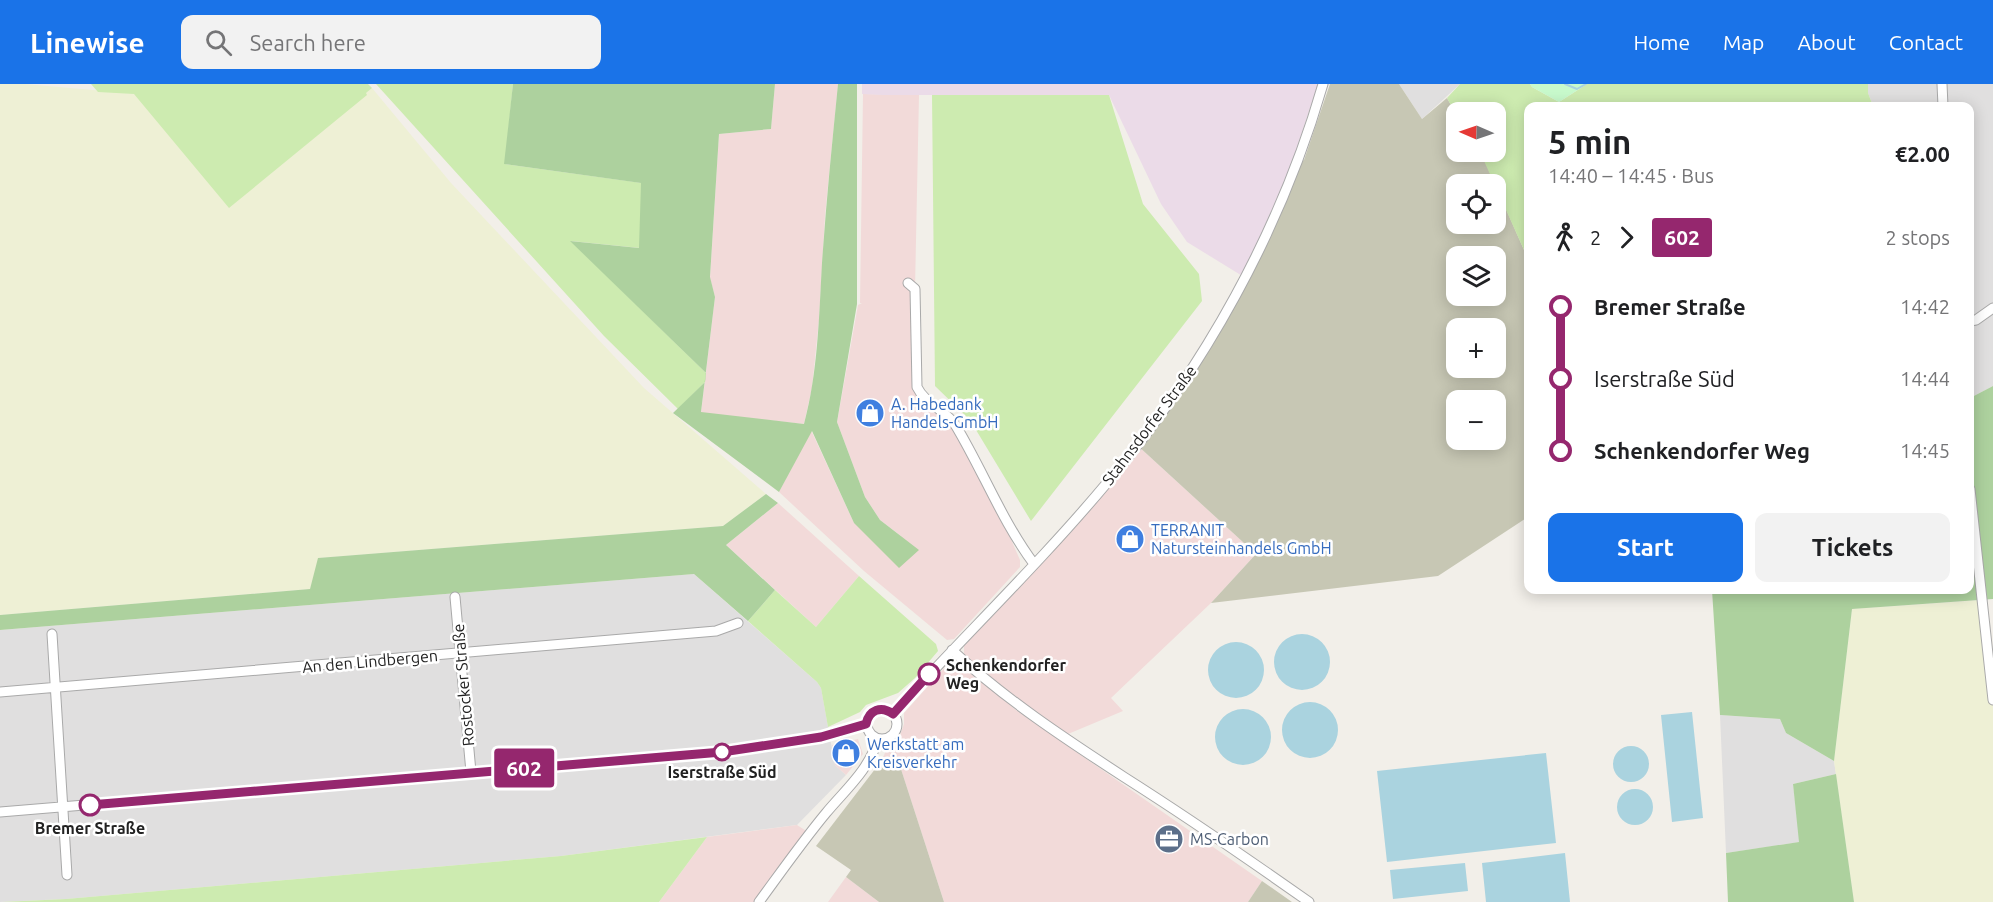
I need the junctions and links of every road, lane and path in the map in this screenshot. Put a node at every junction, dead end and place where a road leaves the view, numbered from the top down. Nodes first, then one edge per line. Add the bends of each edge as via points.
1 (1323, 84) edge
2 (1942, 84) edge
3 (1943, 102) edge
4 (908, 283) dead end
5 (1993, 308) edge
6 (1974, 320) edge
7 (1974, 526) edge
8 (1034, 564) junction
9 (455, 597) dead end
10 (738, 623) dead end
11 (52, 634) dead end
12 (952, 650) junction
13 (461, 653) junction
14 (55, 687) junction
15 (0, 692) edge
16 (1993, 700) edge
17 (893, 714) junction
18 (866, 724) junction
19 (878, 739) junction
20 (471, 772) junction
21 (64, 807) junction
22 (0, 812) edge
23 (67, 875) dead end
24 (759, 902) edge
25 (1309, 902) edge

1 - 8 street, Stahnsdorfer Straße via 1305,142 1262,242 1199,357 1106,485
2 - 3 street
4 - 8 street via 915,289 917,387 954,423 1018,543
5 - 6 street
7 - 16 street
8 - 12 street, Stahnsdorfer Straße
9 - 13 street, Rostocker Straße
10 - 13 street, An den Lindbergen via 716,632
11 - 14 street
12 - 17 street, Stahnsdorfer Straße
12 - 25 street via 1018,706 1070,743
13 - 14 street, An den Lindbergen
13 - 20 street, Rostocker Straße
14 - 15 street, An den Lindbergen
14 - 21 street
17 - 18 street via 885,709 876,710
17 - 19 street via 897,726 893,734
18 - 19 street
18 - 20 street via 821,737 722,752
19 - 24 street via 864,770
20 - 21 street
21 - 22 street
21 - 23 street

